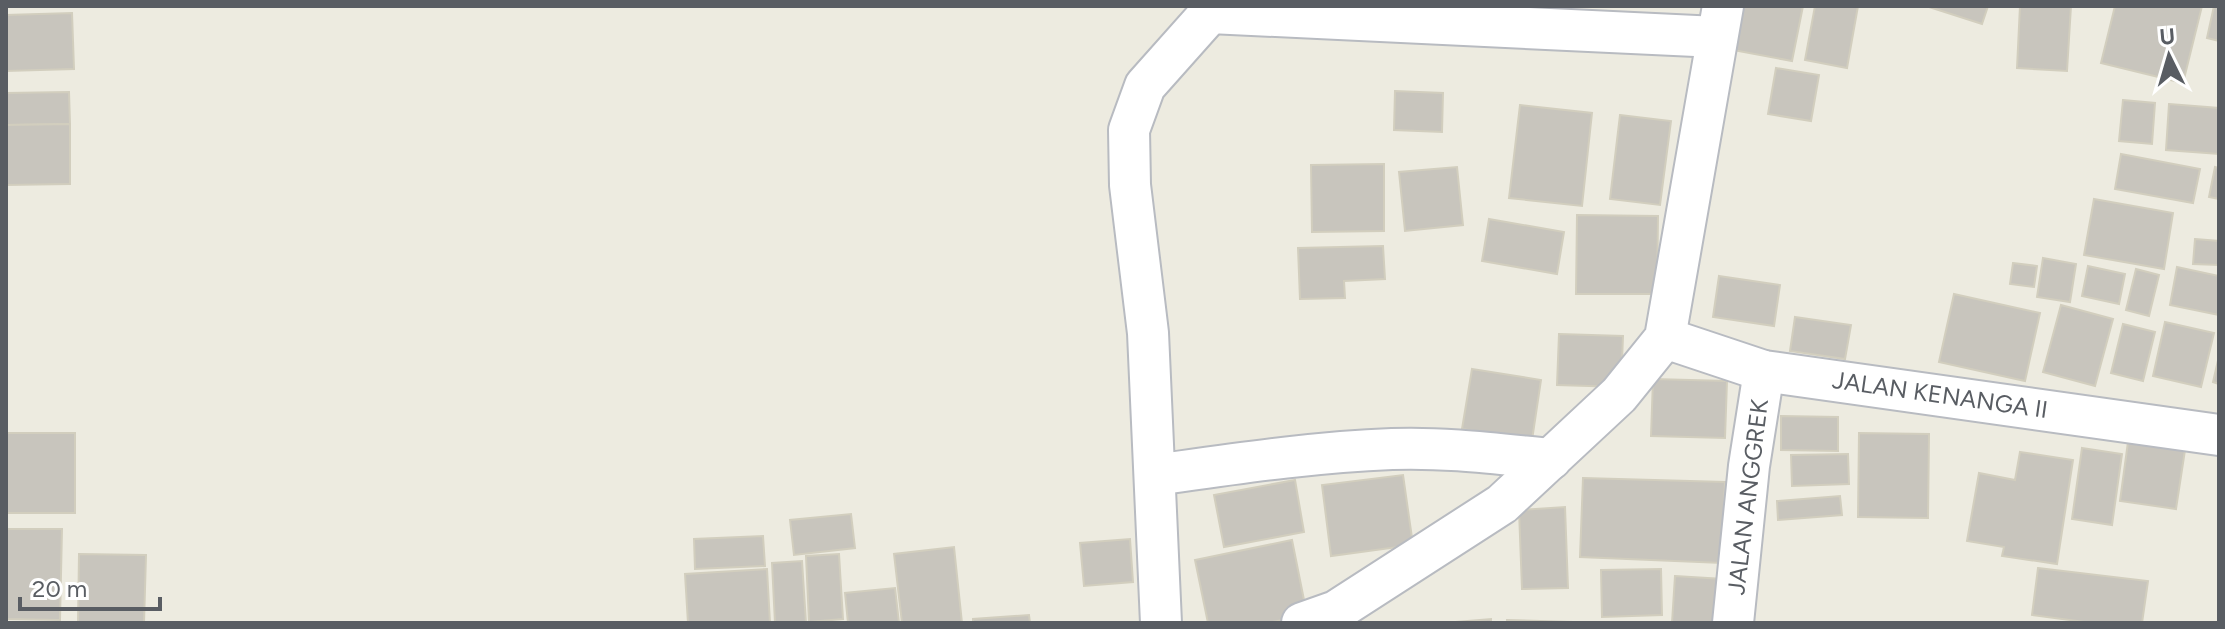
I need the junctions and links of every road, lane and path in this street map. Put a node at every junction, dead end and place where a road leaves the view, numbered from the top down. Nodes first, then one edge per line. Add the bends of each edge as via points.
1 (1209, 9) edge
2 (1720, 22) edge
3 (1665, 338) junction
4 (1764, 371) junction
5 (2219, 435) edge
6 (1551, 459) junction
7 (1155, 475) junction
8 (1161, 623) edge
9 (1302, 623) edge
10 (1733, 623) edge

1 - 2 street
1 - 7 street via 1145,86 1129,130
2 - 3 street
3 - 4 street, JALAN KENANGA II
3 - 6 street via 1619,395
4 - 5 street, JALAN KENANGA II
4 - 10 street, JALAN ANGGREK
6 - 7 street via 1394,449
6 - 9 street via 1502,504 1336,611
7 - 8 street

